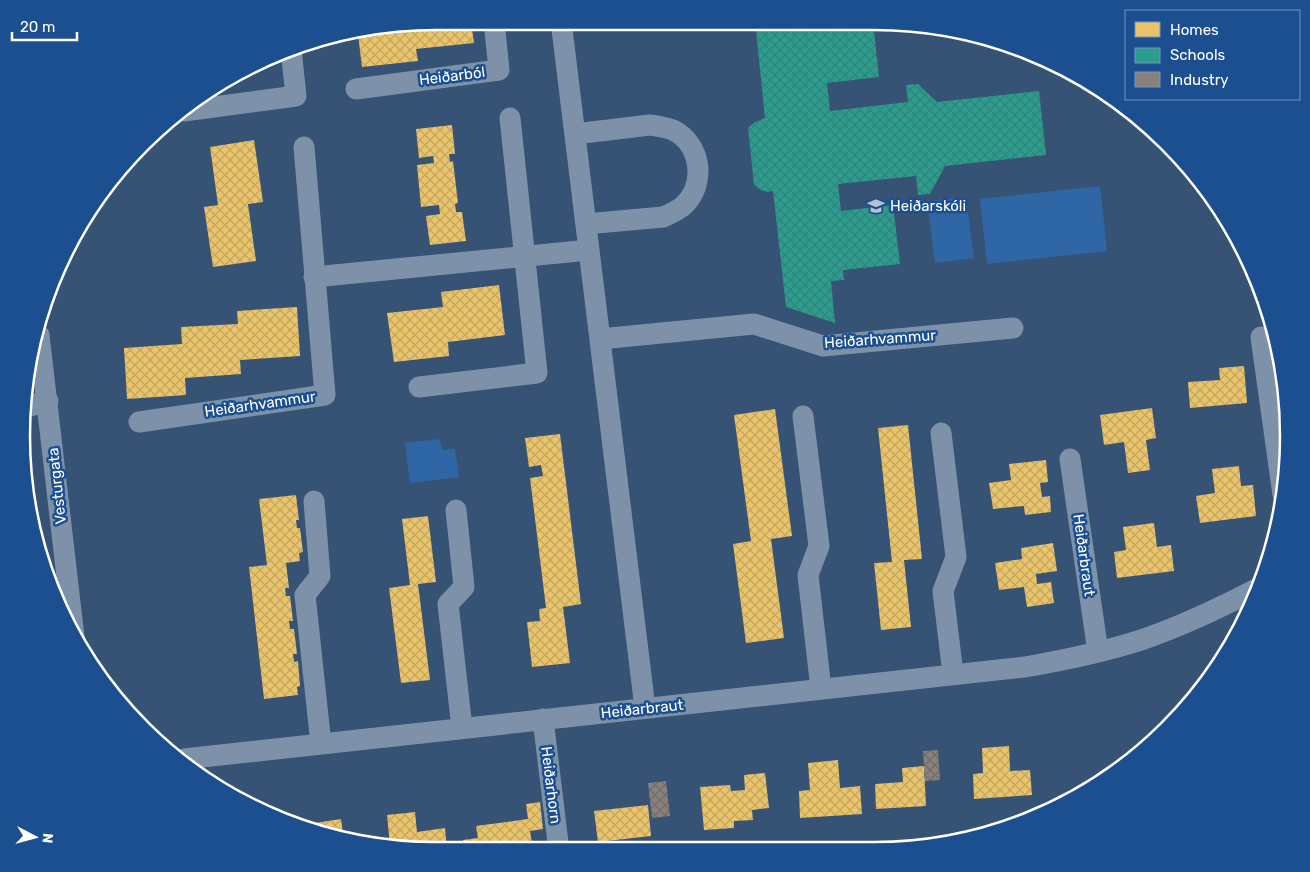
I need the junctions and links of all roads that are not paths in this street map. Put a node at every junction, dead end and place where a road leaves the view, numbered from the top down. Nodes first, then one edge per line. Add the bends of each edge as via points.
1 (495, 30) edge
2 (562, 30) edge
3 (292, 57) edge
4 (356, 88) dead end
5 (195, 110) edge
6 (510, 118) dead end
7 (575, 134) junction
8 (304, 147) dead end
9 (586, 224) junction
10 (589, 250) junction
11 (524, 257) junction
12 (314, 277) junction
13 (1013, 328) dead end
14 (1261, 337) dead end
15 (600, 339) junction
16 (41, 346) edge
17 (419, 387) dead end
18 (48, 401) junction
19 (31, 406) edge
20 (803, 416) dead end
21 (139, 422) dead end
22 (942, 433) dead end
23 (1070, 458) dead end
24 (1279, 465) edge
25 (314, 501) dead end
26 (456, 510) dead end
27 (1248, 593) edge
28 (72, 615) edge
29 (1098, 652) junction
30 (953, 674) junction
31 (821, 689) junction
32 (645, 708) junction
33 (543, 720) junction
34 (462, 728) junction
35 (321, 744) junction
36 (190, 758) edge
37 (558, 842) edge

1 - 4 street, Heiðarból via 499,70
2 - 7 street
3 - 5 street via 296,96
6 - 11 street
7 - 9 street
7 - 9 street via 661,126 690,144 698,164 696,187 683,206 674,212
8 - 12 street, Heiðarhvammur
9 - 10 street
10 - 11 street
10 - 15 street
11 - 12 street
11 - 17 street via 537,374
12 - 21 street, Heiðarhvammur via 324,395
13 - 15 street, Heiðarhvammur via 822,346 754,324
14 - 24 street
15 - 32 street
16 - 18 street, Vesturgata
18 - 19 street
18 - 28 street, Vesturgata
20 - 31 street via 819,546 808,575
22 - 30 street via 956,557 943,590
23 - 29 street, Heiðarbraut
25 - 35 street via 320,576 305,595
26 - 34 street via 464,587 448,604
27 - 29 street, Heiðarbraut via 1186,623
29 - 30 street, Heiðarbraut via 1025,667
30 - 31 street, Heiðarbraut
31 - 32 street, Heiðarbraut
32 - 33 street, Heiðarbraut
33 - 34 street, Heiðarbraut
33 - 37 street, Heiðarhorn
34 - 35 street, Heiðarbraut
35 - 36 street, Heiðarbraut

